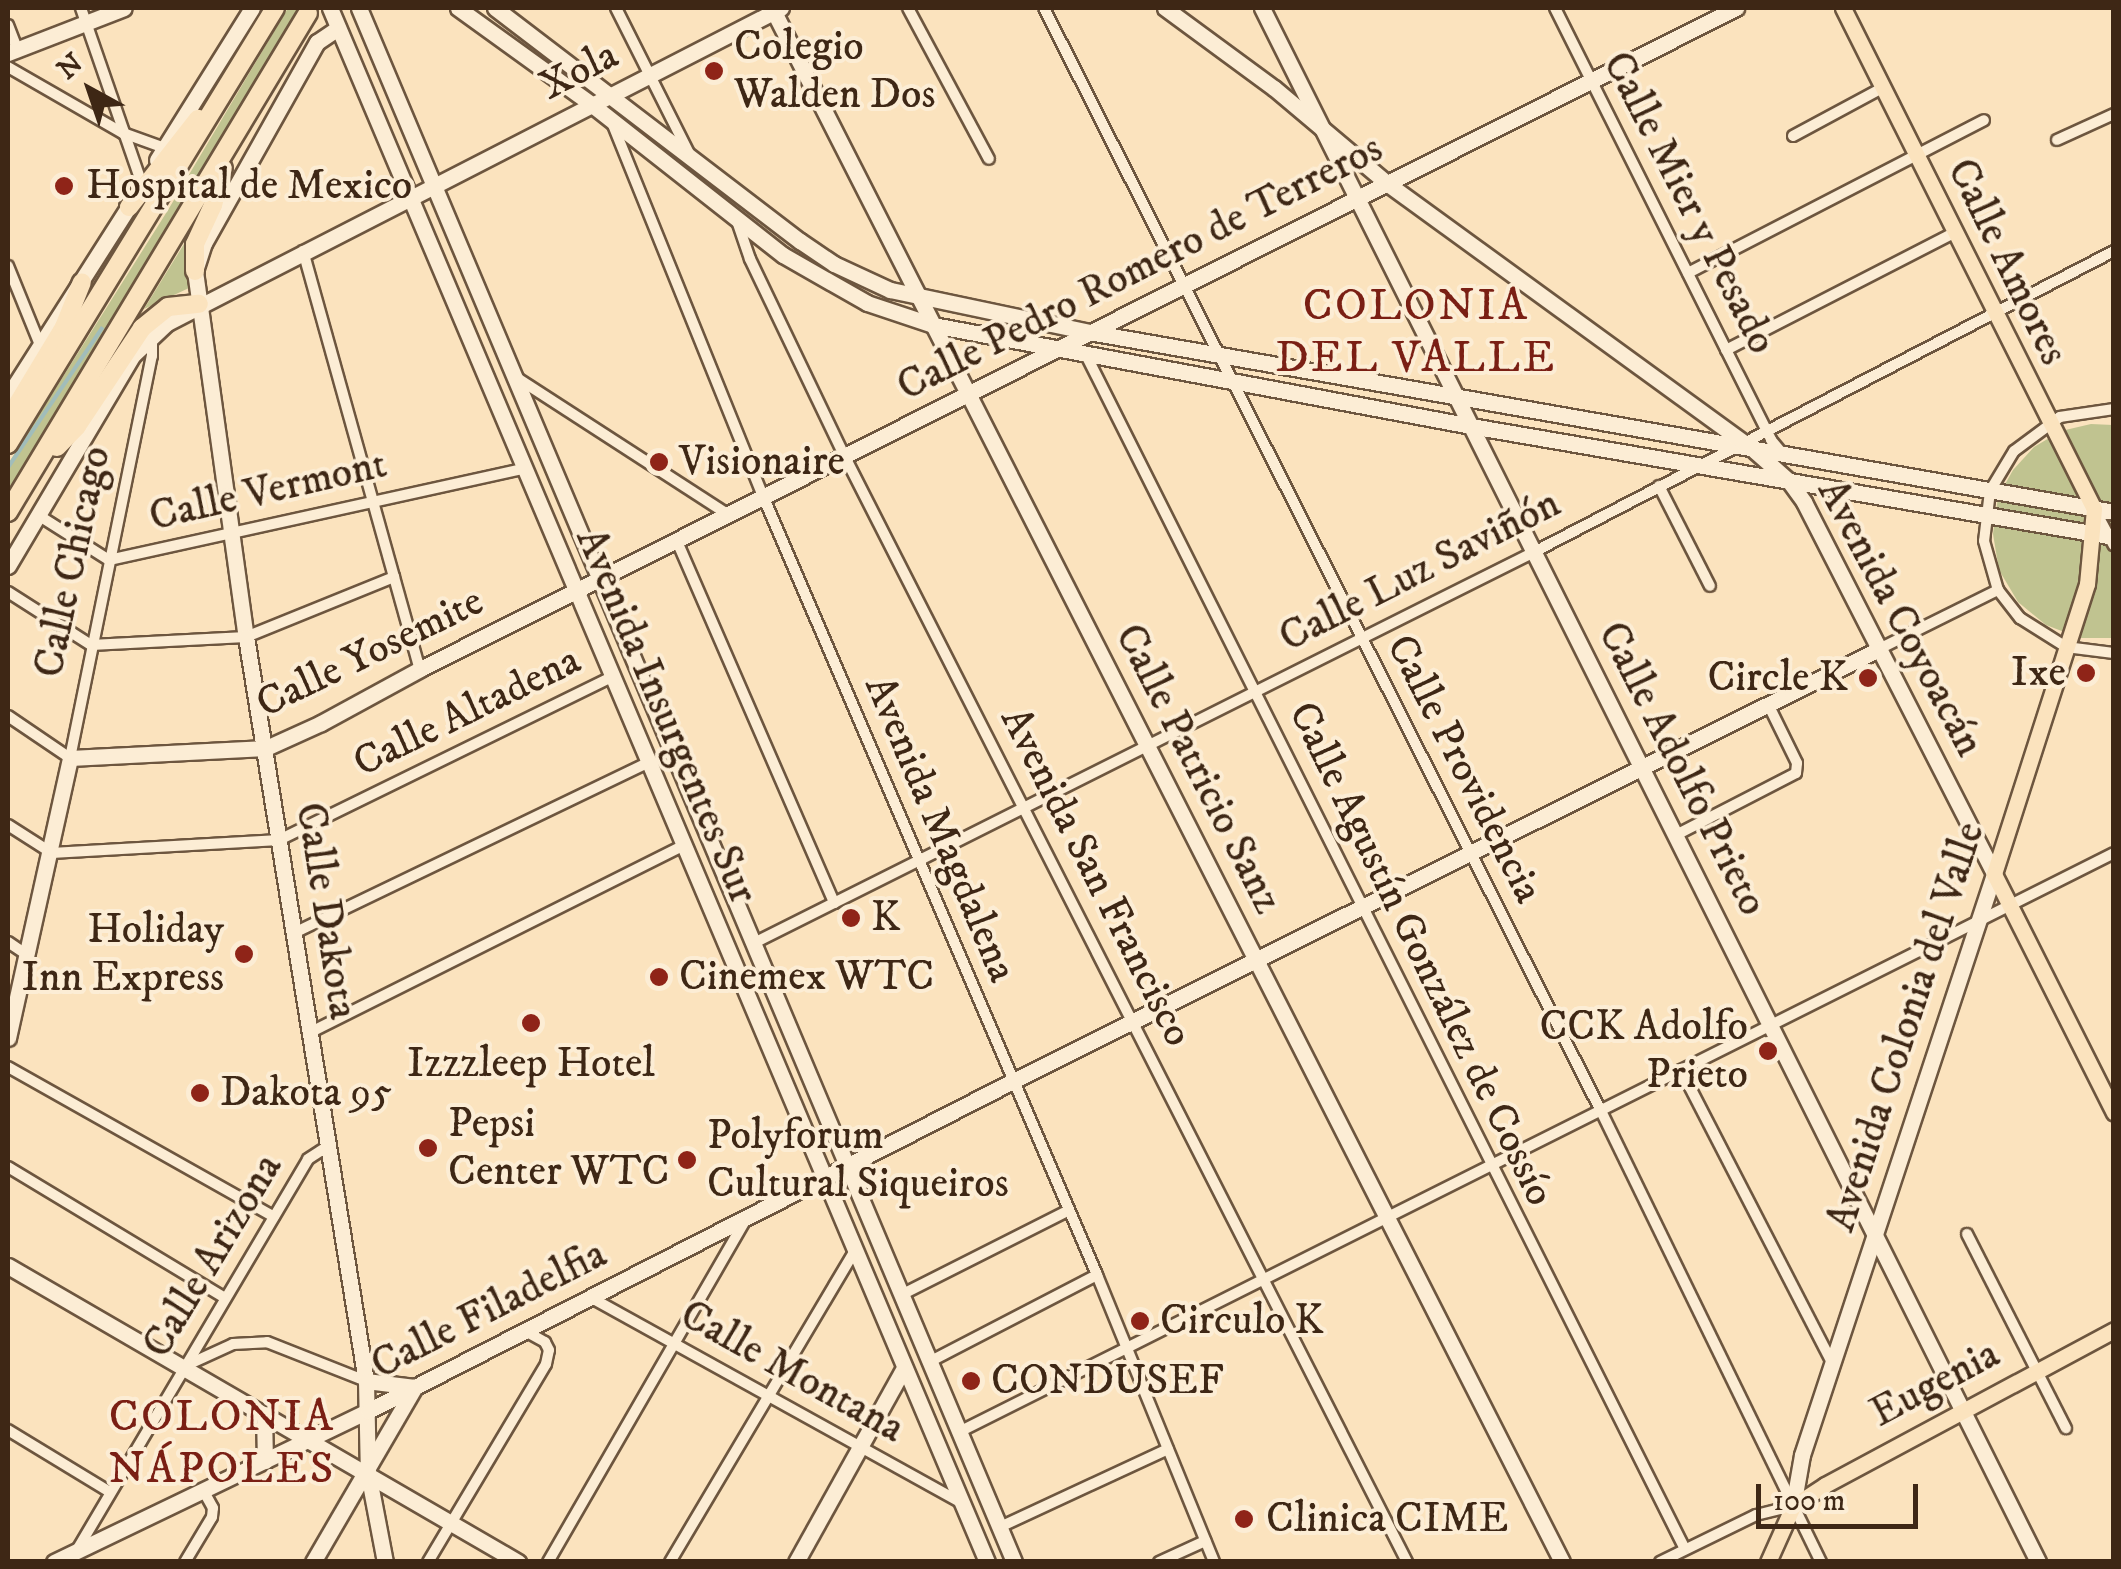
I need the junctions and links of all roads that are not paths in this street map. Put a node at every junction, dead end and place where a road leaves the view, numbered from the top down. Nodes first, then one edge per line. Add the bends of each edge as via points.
1 (124, 8) edge
2 (252, 8) edge
3 (275, 8) edge
4 (330, 8) edge
5 (358, 8) edge
6 (458, 8) edge
7 (495, 8) edge
8 (616, 8) edge
9 (908, 8) edge
10 (1044, 8) edge
11 (1165, 8) edge
12 (1262, 8) edge
13 (1555, 8) edge
14 (1736, 8) edge
15 (1843, 8) edge
16 (776, 9) edge
17 (308, 12) dead end
18 (84, 15) edge
19 (8, 25) edge
20 (338, 28) junction
21 (12, 51) edge
22 (8, 67) edge
23 (1295, 70) junction
24 (649, 74) junction
25 (1592, 81) junction
26 (1274, 88) junction
27 (1882, 88) junction
28 (226, 90) junction
29 (609, 95) junction
30 (591, 104) junction
31 (2114, 114) edge
32 (611, 120) junction
33 (1984, 120) dead end
34 (123, 133) junction
35 (1326, 134) junction
36 (1793, 136) dead end
37 (2057, 140) dead end
38 (164, 148) junction
39 (227, 150) junction
40 (1915, 154) junction
41 (690, 156) junction
42 (989, 159) dead end
43 (142, 184) junction
44 (1388, 184) junction
45 (432, 185) junction
46 (408, 196) junction
47 (1360, 197) junction
48 (129, 207) junction
49 (736, 218) junction
50 (1954, 232) junction
51 (303, 250) junction
52 (2114, 251) edge
53 (8, 266) edge
54 (195, 272) junction
55 (1688, 273) junction
56 (82, 282) junction
57 (1182, 285) junction
58 (919, 299) junction
59 (199, 304) junction
60 (1993, 312) junction
61 (933, 325) junction
62 (1088, 332) junction
63 (152, 334) junction
64 (40, 345) junction
65 (1056, 349) junction
66 (1726, 350) junction
67 (1084, 354) junction
68 (1217, 354) junction
69 (513, 376) junction
70 (1230, 380) junction
71 (967, 394) junction
72 (1457, 394) junction
73 (8, 396) edge
74 (2114, 409) edge
75 (8, 420) edge
76 (2048, 423) junction
77 (1471, 426) junction
78 (1765, 428) junction
79 (8, 444) edge
80 (1736, 444) junction
81 (1755, 452) junction
82 (844, 455) junction
83 (1786, 456) junction
84 (41, 460) junction
85 (1700, 464) junction
86 (524, 469) junction
87 (1789, 481) junction
88 (1659, 486) junction
89 (1990, 491) junction
90 (764, 496) junction
91 (374, 500) junction
92 (2094, 509) junction
93 (8, 512) edge
94 (2114, 512) edge
95 (727, 514) junction
96 (38, 515) junction
97 (1984, 515) junction
98 (231, 536) junction
99 (2107, 538) edge
100 (676, 539) junction
101 (1534, 552) junction
102 (109, 560) junction
103 (8, 566) edge
104 (394, 578) junction
105 (599, 579) junction
106 (1710, 586) dead end
107 (575, 590) junction
108 (1998, 590) junction
109 (8, 592) edge
110 (246, 637) junction
111 (1362, 637) junction
112 (91, 645) junction
113 (2066, 647) junction
114 (1879, 649) junction
115 (2114, 653) edge
116 (420, 669) junction
117 (612, 677) junction
118 (1254, 690) junction
119 (1768, 704) junction
120 (8, 716) edge
121 (1146, 746) junction
122 (266, 748) junction
123 (70, 758) junction
124 (647, 763) junction
125 (1642, 767) junction
126 (1022, 808) junction
127 (8, 825) edge
128 (1676, 835) junction
129 (278, 840) junction
130 (682, 846) junction
131 (52, 853) junction
132 (1468, 853) junction
133 (2114, 853) edge
134 (918, 860) junction
135 (1994, 874) junction
136 (834, 903) junction
137 (1362, 906) junction
138 (2008, 906) junction
139 (1979, 920) junction
140 (294, 933) junction
141 (8, 942) edge
142 (752, 944) junction
143 (28, 956) junction
144 (1257, 959) junction
145 (1134, 1021) junction
146 (1770, 1025) junction
147 (310, 1034) junction
148 (8, 1038) edge
149 (8, 1067) edge
150 (1681, 1070) junction
151 (1013, 1081) junction
152 (1600, 1110) junction
153 (2114, 1113) edge
154 (328, 1146) junction
155 (846, 1166) junction
156 (1489, 1166) junction
157 (8, 1167) edge
158 (824, 1178) junction
159 (1069, 1210) junction
160 (748, 1216) junction
161 (274, 1217) junction
162 (1389, 1217) junction
163 (1875, 1234) junction
164 (1967, 1234) dead end
165 (854, 1251) junction
166 (8, 1266) edge
167 (1097, 1275) junction
168 (1265, 1279) junction
169 (901, 1295) junction
170 (590, 1297) junction
171 (226, 1298) junction
172 (524, 1330) junction
173 (2114, 1330) edge
174 (674, 1344) junction
175 (1126, 1348) junction
176 (929, 1362) junction
177 (1832, 1363) junction
178 (185, 1366) junction
179 (904, 1368) junction
180 (2037, 1371) junction
181 (366, 1382) junction
182 (415, 1387) junction
183 (767, 1396) junction
184 (368, 1410) junction
185 (1963, 1410) junction
186 (264, 1414) junction
187 (2066, 1428) dead end
188 (8, 1430) edge
189 (959, 1432) junction
190 (307, 1439) junction
191 (859, 1448) junction
192 (1168, 1450) junction
193 (264, 1461) junction
194 (368, 1473) junction
195 (110, 1492) junction
196 (204, 1492) junction
197 (962, 1503) junction
198 (1793, 1506) junction
199 (450, 1522) junction
200 (1000, 1527) junction
201 (1206, 1541) junction
202 (1684, 1549) junction
203 (73, 1556) edge
204 (54, 1562) edge
205 (186, 1562) edge
206 (313, 1562) edge
207 (385, 1562) edge
208 (428, 1562) edge
209 (518, 1562) edge
210 (548, 1562) edge
211 (670, 1562) edge
212 (796, 1562) edge
213 (987, 1562) edge
214 (1014, 1562) edge
215 (1158, 1562) edge
216 (1214, 1562) edge
217 (1407, 1562) edge
218 (1562, 1562) edge
219 (1660, 1562) edge
220 (1768, 1562) edge
221 (1822, 1562) edge
222 (2038, 1562) edge

1 - 18 street
2 - 38 street
3 - 28 highway
4 - 20 street, Avenida Insurgentes Sur
5 - 45 street, Avenida Insurgentes Sur
6 - 30 street
7 - 29 street
8 - 24 street
9 - 42 street
10 - 57 street, Calle Providencia
11 - 26 street
12 - 23 street, Calle Adolfo Prieto
13 - 25 street, Calle Mier y Pesado
14 - 25 street, Calle Pedro Romero de Terreros
15 - 27 main road, Calle Amores
16 - 24 street, Xola
16 - 58 street, Calle Patricio Sanz
17 - 39 highway
18 - 21 street
18 - 34 street
19 - 21 street
20 - 46 street, Avenida Insurgentes Sur
20 - 54 street via 316,42 204,242
22 - 34 street
23 - 26 street via 1290,81
23 - 35 street, Calle Adolfo Prieto
24 - 29 street, Xola
24 - 41 street
25 - 44 street, Calle Pedro Romero de Terreros
25 - 55 street, Calle Mier y Pesado
26 - 35 street
27 - 36 street
27 - 40 main road, Calle Amores
28 - 48 highway
28 - 79 highway
29 - 30 street, Xola
29 - 41 street
30 - 32 street
30 - 45 street, Xola
31 - 37 street
32 - 49 street
32 - 90 street, Avenida Magdalena
33 - 40 street
34 - 38 street
34 - 43 street
35 - 44 street
35 - 47 street, Calle Adolfo Prieto
38 - 43 street
39 - 54 highway via 195,244
39 - 84 highway
40 - 50 main road, Calle Amores
40 - 55 street
41 - 58 street via 834,264
43 - 48 street
44 - 47 street, Calle Pedro Romero de Terreros
44 - 80 street
45 - 46 street, Xola
45 - 69 street, Avenida Insurgentes Sur
46 - 51 street, Xola
46 - 86 street, Avenida Insurgentes Sur
47 - 57 street, Calle Pedro Romero de Terreros
47 - 72 street, Calle Adolfo Prieto
48 - 56 street
49 - 61 street via 840,290
49 - 82 street, Avenida San Francisco
50 - 60 main road, Calle Amores
50 - 66 street
51 - 59 street, Xola
51 - 91 street
52 - 60 street, Calle Luz Saviñón
53 - 64 street
54 - 59 street, Calle Dakota
55 - 66 street, Calle Mier y Pesado
56 - 64 street
56 - 75 highway via 64,327
57 - 62 street, Calle Pedro Romero de Terreros
57 - 68 street, Calle Providencia
58 - 61 street, Calle Patricio Sanz
58 - 62 street
59 - 63 street, Xola
59 - 84 highway via 174,305 151,319 76,426
59 - 98 street, Calle Dakota
60 - 76 main road, Calle Amores
60 - 78 street, Calle Luz Saviñón
61 - 65 street
61 - 71 street, Calle Patricio Sanz
62 - 65 street, Calle Pedro Romero de Terreros
62 - 67 street
62 - 68 street
63 - 96 street
63 - 102 street, Calle Chicago
64 - 73 street
65 - 67 street
65 - 71 street, Calle Pedro Romero de Terreros
66 - 78 street, Calle Mier y Pesado
67 - 70 street
67 - 118 street, Calle Agustín González de Cossío
68 - 70 street, Calle Providencia
68 - 72 street
69 - 95 street
69 - 105 street, Avenida Insurgentes Sur
70 - 77 street
70 - 111 street, Calle Providencia
71 - 82 street, Calle Pedro Romero de Terreros
71 - 121 street, Calle Patricio Sanz
72 - 77 street, Calle Adolfo Prieto
72 - 80 street
74 - 76 street
76 - 89 street via 2014,451
76 - 92 main road, Calle Amores
77 - 85 street
77 - 101 street, Calle Adolfo Prieto
78 - 80 street, Calle Luz Saviñón
78 - 81 street
78 - 83 street, Calle Mier y Pesado
80 - 81 street
80 - 85 street, Calle Luz Saviñón
81 - 83 street
81 - 87 street, Avenida Coyoacán
82 - 90 street, Calle Pedro Romero de Terreros
82 - 126 street, Avenida San Francisco
83 - 89 street
84 - 93 highway
85 - 87 street
85 - 88 street, Calle Luz Saviñón
86 - 91 street, Calle Vermont
86 - 107 street, Avenida Insurgentes Sur
87 - 97 street
87 - 114 street, Avenida Coyoacán
88 - 101 street, Calle Luz Saviñón
88 - 106 street
89 - 92 street
89 - 97 street
90 - 95 street, Calle Pedro Romero de Terreros
90 - 134 street, Avenida Magdalena
91 - 98 street, Calle Vermont
91 - 104 street
92 - 94 street
92 - 99 main road, Avenida Colonia del Valle
95 - 100 street, Calle Pedro Romero de Terreros
96 - 102 street, Calle Vermont
96 - 103 street
97 - 99 street
97 - 108 street via 1986,554
98 - 102 street, Calle Vermont
98 - 110 street, Calle Dakota
99 - 113 main road, Avenida Colonia del Valle
100 - 105 street, Calle Pedro Romero de Terreros
100 - 136 street
101 - 111 street, Calle Luz Saviñón
101 - 125 street, Calle Adolfo Prieto
102 - 112 street, Calle Chicago
104 - 110 street
104 - 116 street
105 - 107 street, Calle Pedro Romero de Terreros
105 - 142 street, Avenida Insurgentes Sur
107 - 116 street, Calle Yosemite
107 - 117 street, Avenida Insurgentes Sur
108 - 113 street via 2020,618
108 - 114 street
109 - 112 street
110 - 112 street
110 - 122 street, Calle Dakota
111 - 118 street, Calle Luz Saviñón
111 - 132 street, Calle Providencia
112 - 123 street, Calle Chicago
113 - 115 street
113 - 135 main road, Avenida Colonia del Valle
114 - 119 street, Calle Filadelfia
114 - 135 street, Avenida Coyoacán
116 - 122 street, Calle Yosemite
117 - 124 street, Avenida Insurgentes Sur
117 - 129 street, Calle Altadena
118 - 121 street, Calle Luz Saviñón
118 - 137 street, Calle Agustín González de Cossío
119 - 125 street, Calle Filadelfia
119 - 128 street via 1796,773
120 - 123 street
121 - 126 street, Calle Luz Saviñón
121 - 144 street, Calle Patricio Sanz
122 - 123 street, Calle Yosemite
122 - 129 street, Calle Dakota
123 - 131 street, Calle Chicago
124 - 130 street, Avenida Insurgentes Sur
124 - 140 street
125 - 128 street, Calle Adolfo Prieto
125 - 132 street, Calle Filadelfia
126 - 134 street, Calle Luz Saviñón
126 - 145 street, Avenida San Francisco
127 - 131 street
128 - 146 street, Calle Adolfo Prieto
129 - 131 street, Calle Altadena
129 - 140 street, Calle Dakota
130 - 147 street
130 - 158 street, Avenida Insurgentes Sur
131 - 143 street, Calle Chicago
132 - 137 street, Calle Filadelfia
132 - 152 street, Calle Providencia
133 - 138 street
134 - 136 street, Calle Luz Saviñón
134 - 151 street, Avenida Magdalena
135 - 138 main road, Avenida Coyoacán
135 - 139 street, Avenida Colonia del Valle
136 - 142 street, Calle Luz Saviñón
137 - 144 street, Calle Filadelfia
137 - 156 street, Calle Agustín González de Cossío
138 - 139 street
138 - 153 main road, Avenida Coyoacán
139 - 146 street
139 - 163 street, Avenida Colonia del Valle
140 - 147 street, Calle Dakota
141 - 143 street
142 - 155 street, Avenida Insurgentes Sur
143 - 148 street, Calle Chicago
144 - 145 street, Calle Filadelfia
144 - 162 street, Calle Patricio Sanz
145 - 151 street, Calle Filadelfia
145 - 168 street, Avenida San Francisco
146 - 150 street
146 - 163 street, Calle Adolfo Prieto
147 - 154 street, Calle Dakota
149 - 161 street
150 - 152 street
150 - 177 street
151 - 155 street, Calle Filadelfia
151 - 159 street, Avenida Magdalena
152 - 156 street
152 - 198 street, Calle Providencia
154 - 161 street, Calle Arizona via 308,1159
154 - 181 street, Calle Dakota
155 - 158 street, Calle Filadelfia
155 - 169 street, Avenida Insurgentes Sur
156 - 162 street
156 - 202 street, Calle Agustín González de Cossío
157 - 171 street
158 - 160 street, Calle Filadelfia
158 - 165 street, Avenida Insurgentes Sur
159 - 167 street, Avenida Magdalena
159 - 169 street
160 - 170 street, Calle Filadelfia
160 - 174 street
161 - 171 street, Calle Arizona
162 - 168 street
162 - 218 street, Calle Patricio Sanz
163 - 177 street, Avenida Colonia del Valle
163 - 185 street, Calle Adolfo Prieto
164 - 180 street
165 - 179 street, Avenida Insurgentes Sur
165 - 183 street
166 - 178 street
167 - 175 street, Avenida Magdalena
167 - 176 street
168 - 175 street
168 - 217 street, Avenida San Francisco
169 - 176 street, Avenida Insurgentes Sur
170 - 172 street, Calle Filadelfia
170 - 174 street, Calle Montana
171 - 178 street, Calle Arizona
172 - 182 street, Calle Filadelfia
172 - 199 street via 545,1342 546,1364
173 - 180 main road, Eugenia
174 - 183 street, Calle Montana
174 - 210 street
175 - 189 street
175 - 192 street, Avenida Magdalena
176 - 189 street, Avenida Insurgentes Sur
177 - 198 street, Avenida Colonia del Valle
178 - 181 street via 233,1344 267,1342
178 - 186 street
178 - 195 street, Calle Arizona
179 - 191 street
179 - 197 street, Avenida Insurgentes Sur
180 - 185 main road, Eugenia
180 - 187 street
181 - 182 street
181 - 184 street, Calle Dakota
182 - 184 street, Calle Filadelfia
182 - 194 street
183 - 191 street, Calle Montana
183 - 211 street
184 - 190 street, Calle Filadelfia
184 - 194 street, Calle Dakota
185 - 198 main road, Eugenia
185 - 222 street, Calle Adolfo Prieto
186 - 190 street
186 - 193 street
188 - 195 street
189 - 200 street, Avenida Insurgentes Sur
190 - 193 street, Calle Filadelfia
190 - 194 street
191 - 197 street, Calle Montana
191 - 212 street
192 - 200 street
192 - 201 street, Avenida Magdalena
193 - 196 street, Calle Filadelfia
194 - 199 street
194 - 206 street
194 - 207 street, Calle Dakota
195 - 203 street, Calle Arizona
196 - 203 street, Calle Filadelfia
196 - 205 street via 212,1517
197 - 213 street, Avenida Insurgentes Sur
198 - 202 street
198 - 220 main road, Avenida Colonia del Valle
198 - 221 street, Calle Providencia
199 - 208 street
199 - 209 street
200 - 214 street, Avenida Insurgentes Sur
201 - 215 street
201 - 216 street, Avenida Magdalena
202 - 219 street
203 - 204 street, Calle Filadelfia

